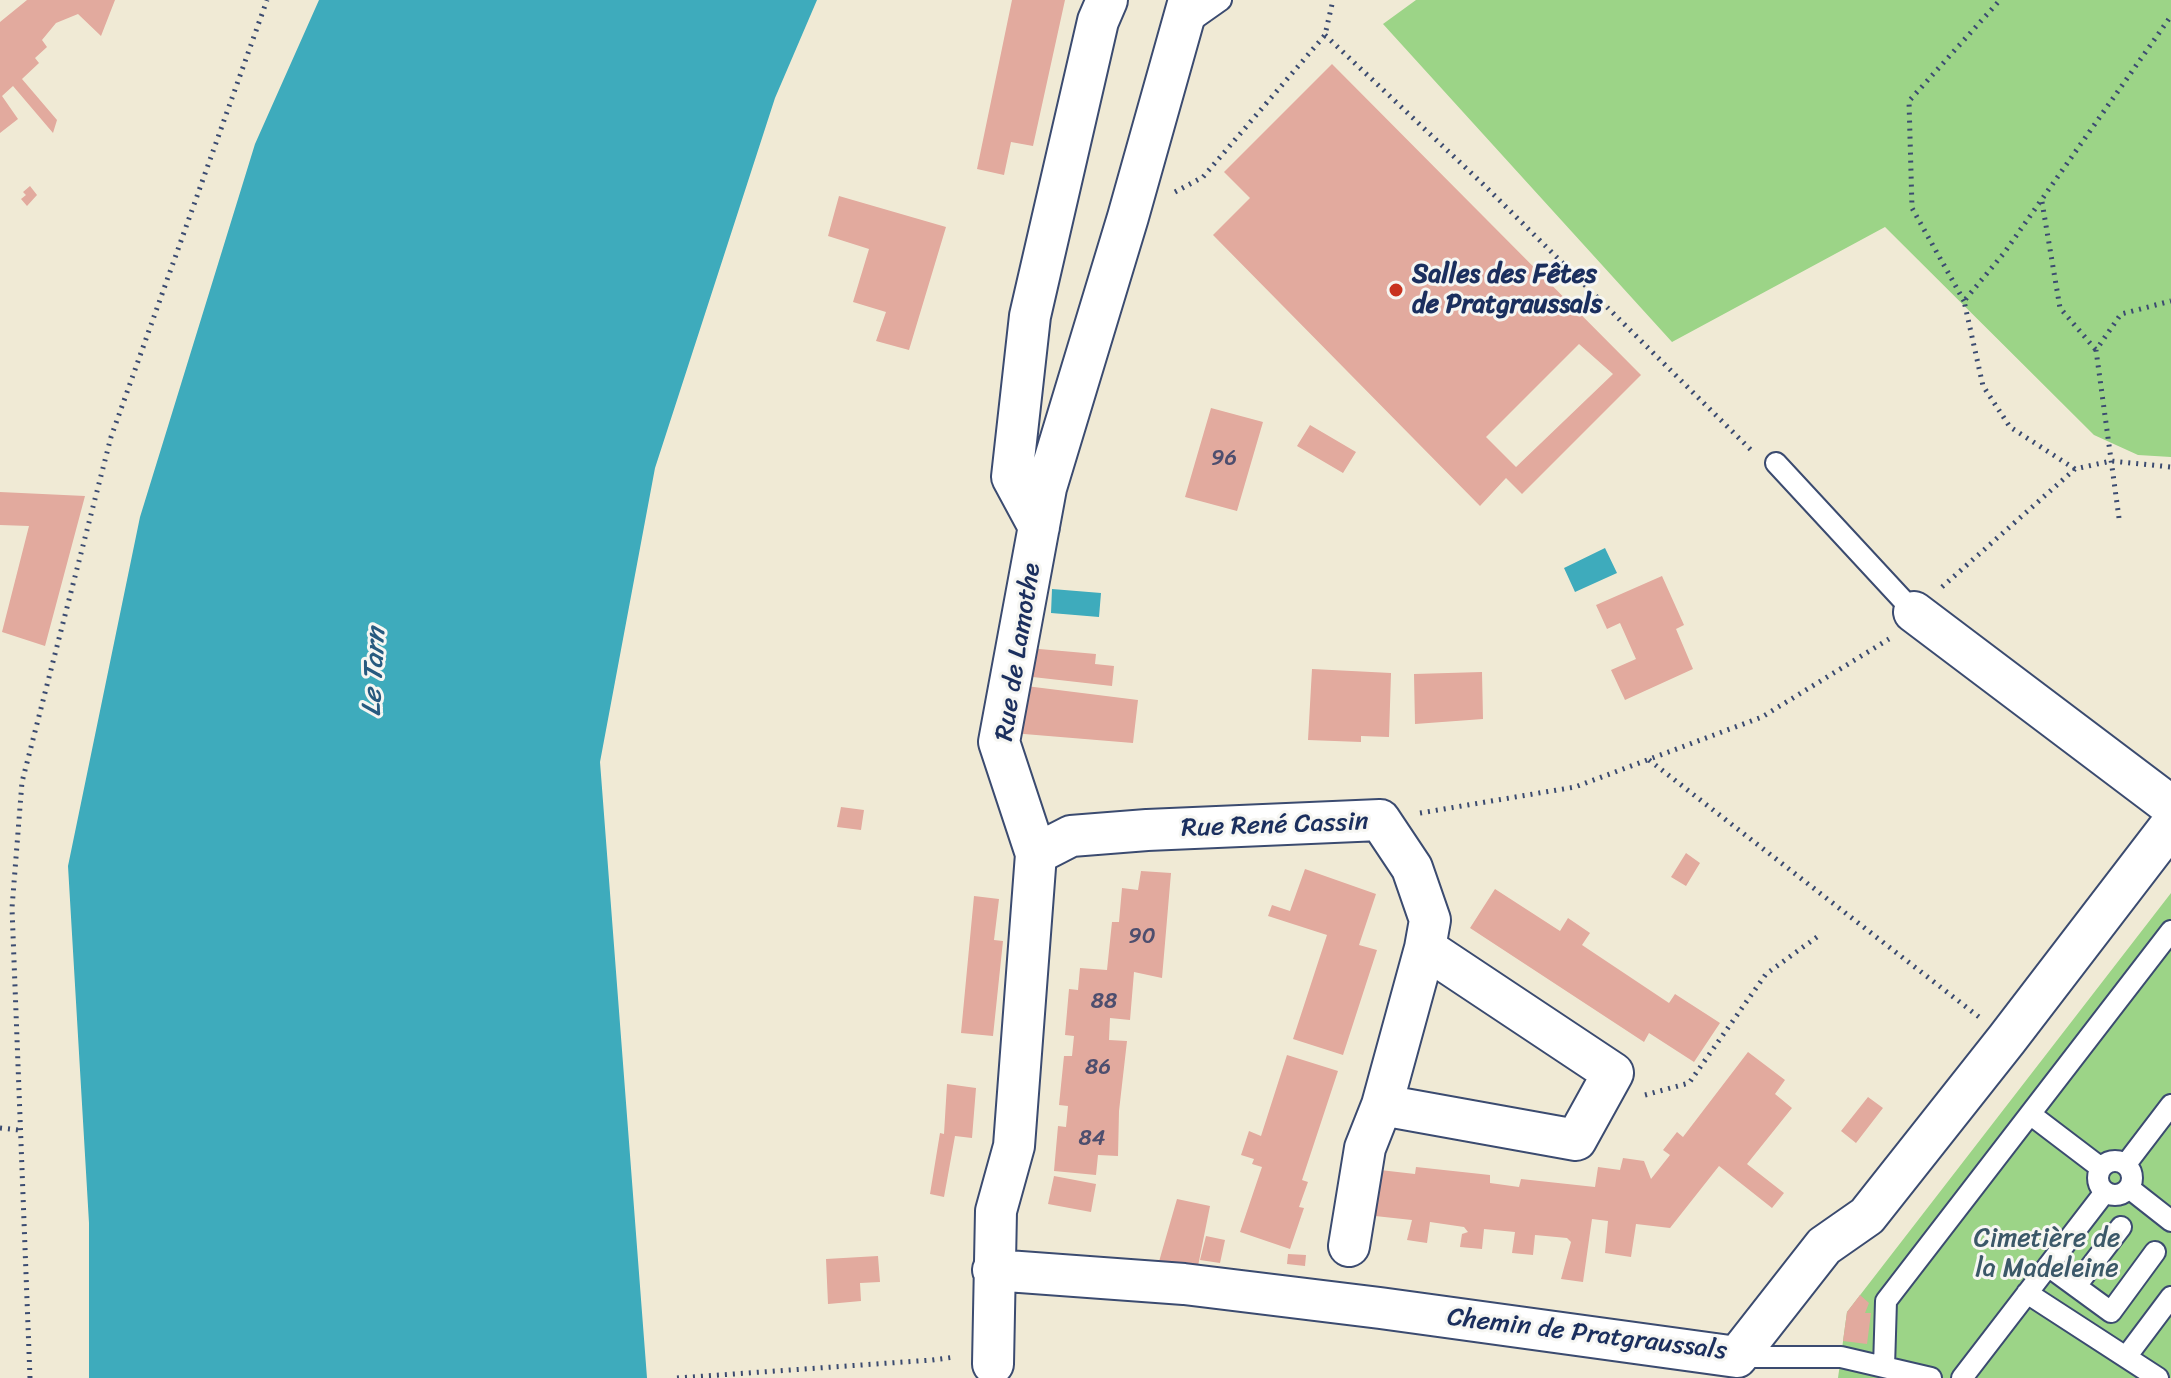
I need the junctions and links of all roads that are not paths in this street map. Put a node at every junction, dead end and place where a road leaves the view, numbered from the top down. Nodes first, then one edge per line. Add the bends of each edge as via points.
1 (1107, 0) edge
2 (1221, 0) edge
3 (1185, 14) edge
4 (1776, 463) road end
5 (1039, 527) junction
6 (1914, 612) joint
7 (2171, 806) edge
8 (2171, 825) edge
9 (1036, 854) junction
10 (2171, 931) edge
11 (1425, 948) junction
12 (1382, 1105) junction
13 (2171, 1105) edge
14 (2030, 1114) junction
15 (2126, 1164) junction
16 (2101, 1168) junction
17 (2129, 1188) junction
18 (2105, 1192) junction
19 (2171, 1221) edge
20 (2121, 1227) dead end
21 (1349, 1246) dead end
22 (2155, 1252) dead end
23 (2048, 1266) junction
24 (993, 1270) junction
25 (2076, 1286) junction
26 (2027, 1293) junction
27 (2171, 1297) edge
28 (1737, 1357) junction
29 (2126, 1357) junction
30 (993, 1364) dead end
31 (1884, 1367) junction
32 (1931, 1378) edge
33 (1962, 1378) edge
34 (2158, 1378) edge

1 - 5 street via 1030,316 1012,477
2 - 3 lane
3 - 5 street, Rue de Lamothe
4 - 6 lane
5 - 9 street, Rue de Lamothe via 999,742
6 - 7 street
8 - 28 street, Chemin de Pratgraussals via 1867,1216 1824,1246
9 - 11 street, Rue René Cassin via 1071,836 1380,820 1412,868 1430,920
9 - 24 street, Rue de Lamothe via 1014,1146 996,1211
10 - 14 lane
11 - 12 street, Rue René Cassin
11 - 12 street via 1613,1073 1576,1140
12 - 21 street, Rue René Cassin via 1365,1148
13 - 15 lane
14 - 16 lane
14 - 31 lane via 1886,1301
15 - 16 lane via 2112,1160
15 - 17 lane via 2133,1175
16 - 18 lane via 2098,1181
17 - 18 lane via 2118,1196
17 - 19 lane
18 - 23 lane
20 - 25 lane
22 - 25 lane via 2111,1312
23 - 25 lane
23 - 26 lane
24 - 28 street, Chemin de Pratgraussals via 1184,1284
24 - 30 street, Rue de Lamothe
26 - 29 lane
26 - 33 lane
27 - 29 lane
28 - 31 lane via 1841,1357
29 - 34 lane
31 - 32 lane

